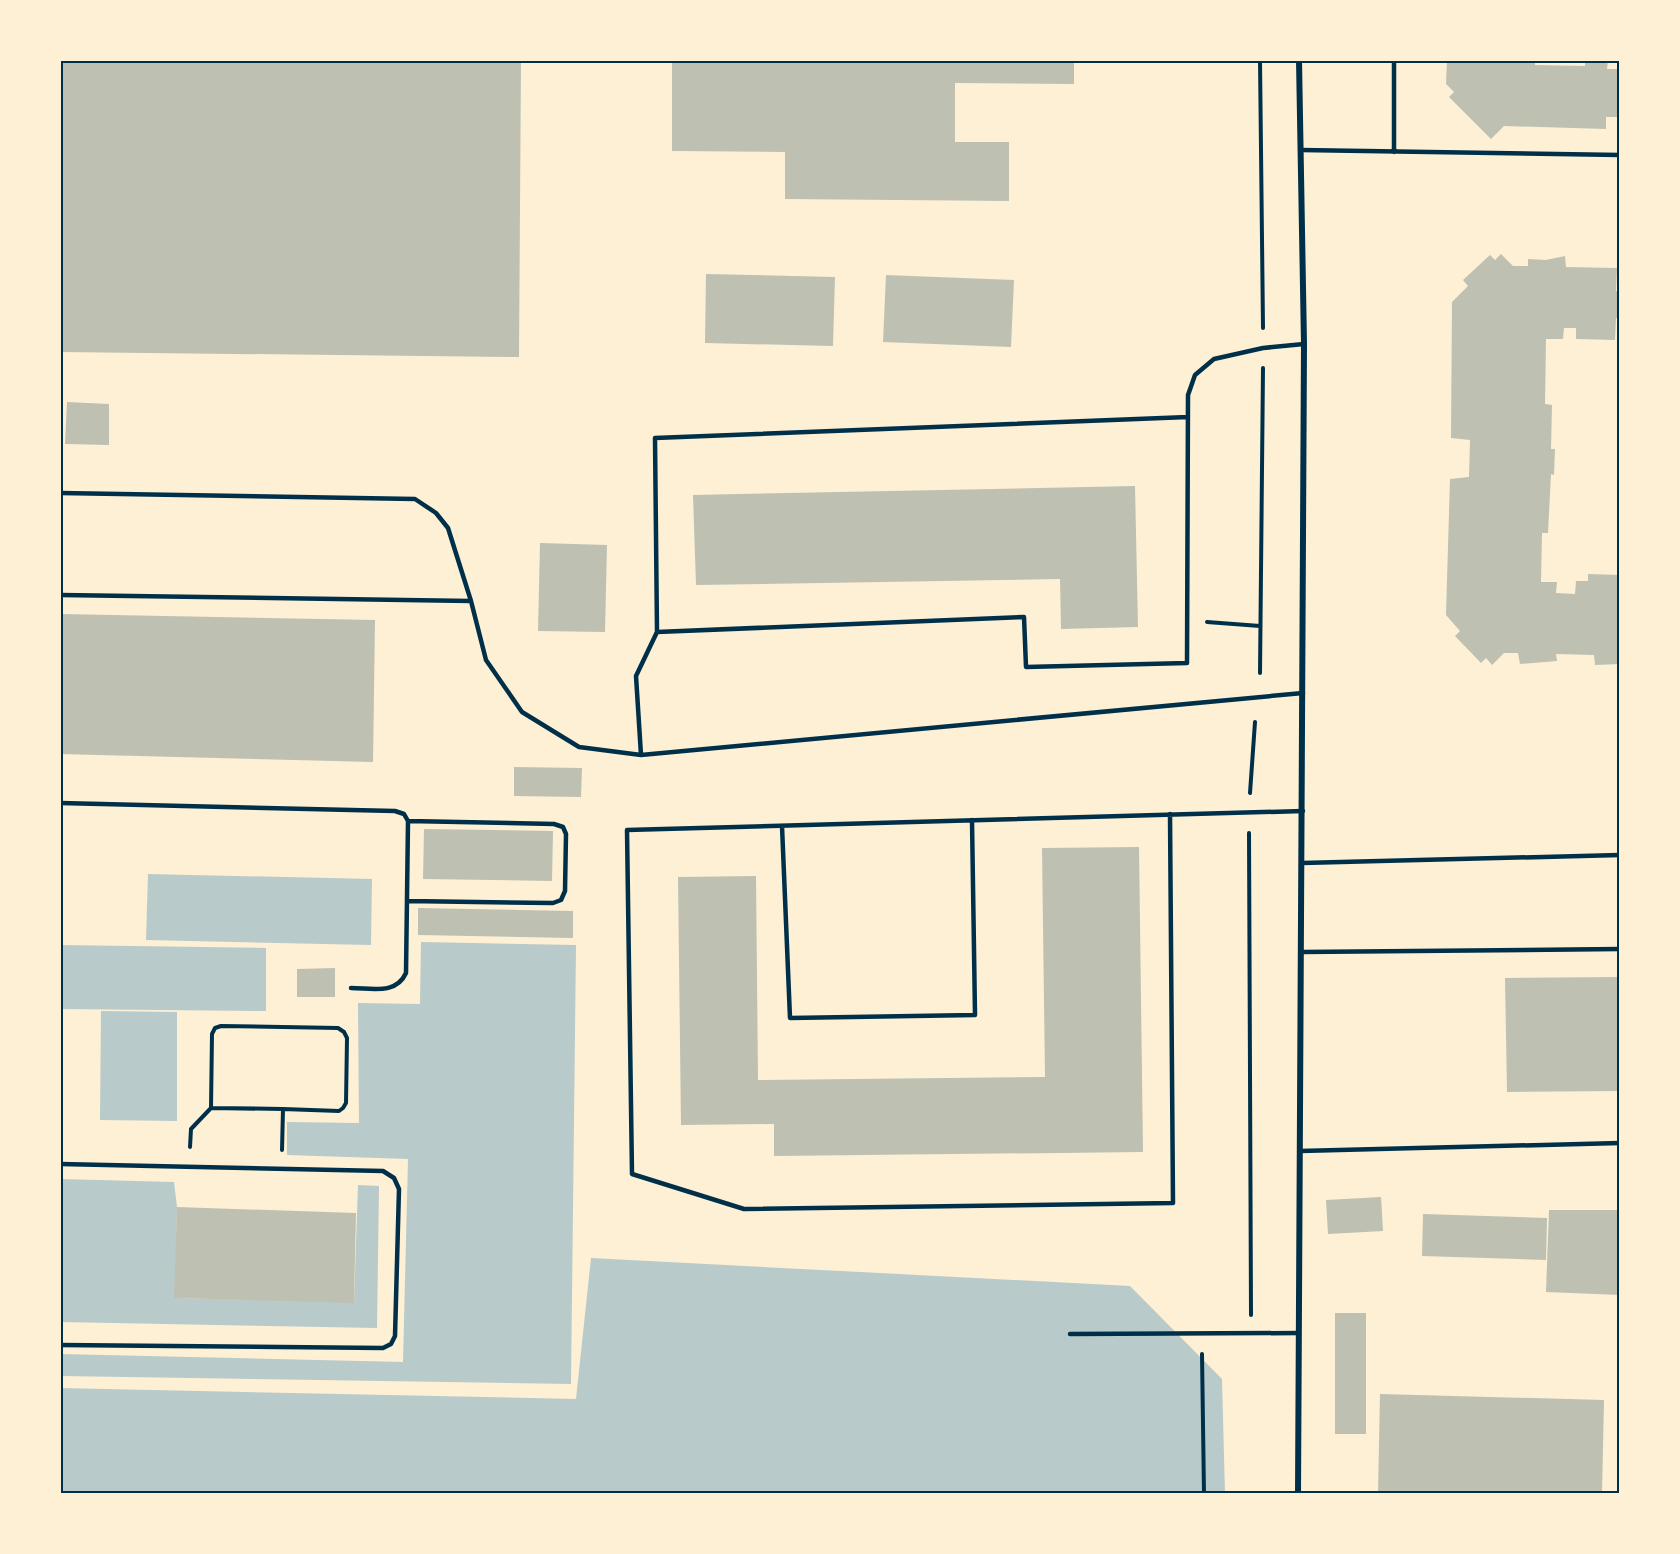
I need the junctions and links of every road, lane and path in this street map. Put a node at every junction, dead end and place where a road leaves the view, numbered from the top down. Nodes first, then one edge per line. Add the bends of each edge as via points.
1 (1299, 60) edge
2 (1394, 60) edge
3 (1301, 150) junction
4 (1394, 152) junction
5 (1620, 155) edge
6 (1304, 344) junction
7 (1188, 417) junction
8 (60, 493) edge
9 (60, 595) edge
10 (471, 601) junction
11 (1186, 621) junction
12 (1260, 626) dead end
13 (657, 632) junction
14 (1303, 693) junction
15 (1255, 722) dead end
16 (641, 755) junction
17 (60, 803) edge
18 (1302, 811) junction
19 (1249, 812) junction
20 (1170, 814) junction
21 (972, 820) junction
22 (408, 821) junction
23 (782, 826) junction
24 (1620, 855) edge
25 (1302, 863) junction
26 (407, 901) junction
27 (1620, 949) edge
28 (1302, 952) junction
29 (351, 988) dead end
30 (211, 1108) junction
31 (283, 1109) junction
32 (1620, 1143) edge
33 (1300, 1151) junction
34 (60, 1164) edge
35 (189, 1167) junction
36 (282, 1169) junction
37 (1299, 1333) junction
38 (1070, 1334) dead end
39 (1202, 1334) junction
40 (1252, 1334) junction
41 (60, 1345) edge
42 (1204, 1494) edge
43 (1298, 1494) edge

1 - 3 street
2 - 4 lane
3 - 4 lane
3 - 6 street
4 - 5 lane
6 - 7 lane via 1214,359 1195,375 1188,395
6 - 14 street
7 - 11 lane
7 - 13 lane via 655,438
8 - 10 lane via 415,499 436,513 448,528
9 - 10 lane
10 - 16 lane via 486,660 522,712 579,747
11 - 12 path
11 - 13 lane via 1187,663 1026,667 1024,617
13 - 16 lane via 636,676
14 - 16 lane
14 - 18 street
15 - 19 path
17 - 22 lane via 395,811 404,814
18 - 19 lane
18 - 25 street
19 - 20 lane
19 - 40 path
20 - 21 lane
20 - 23 lane via 1173,1203 744,1209 632,1174 627,830
21 - 23 lane
21 - 23 lane via 975,1015 790,1018
22 - 26 lane
22 - 26 lane via 554,824 566,834 566,880 561,900 553,903
24 - 25 lane
25 - 28 street
26 - 29 lane via 406,973 401,983 392,988
27 - 28 lane
28 - 33 street
30 - 31 path
30 - 31 path via 215,1028 338,1028 344,1032 347,1038 343,1108
30 - 35 path via 191,1129
31 - 36 path
32 - 33 lane
33 - 37 street
34 - 35 lane
35 - 36 lane
36 - 41 lane via 383,1171 394,1178 399,1189 391,1344 383,1348
37 - 40 lane
37 - 43 street
38 - 39 lane
39 - 40 lane
39 - 42 path

